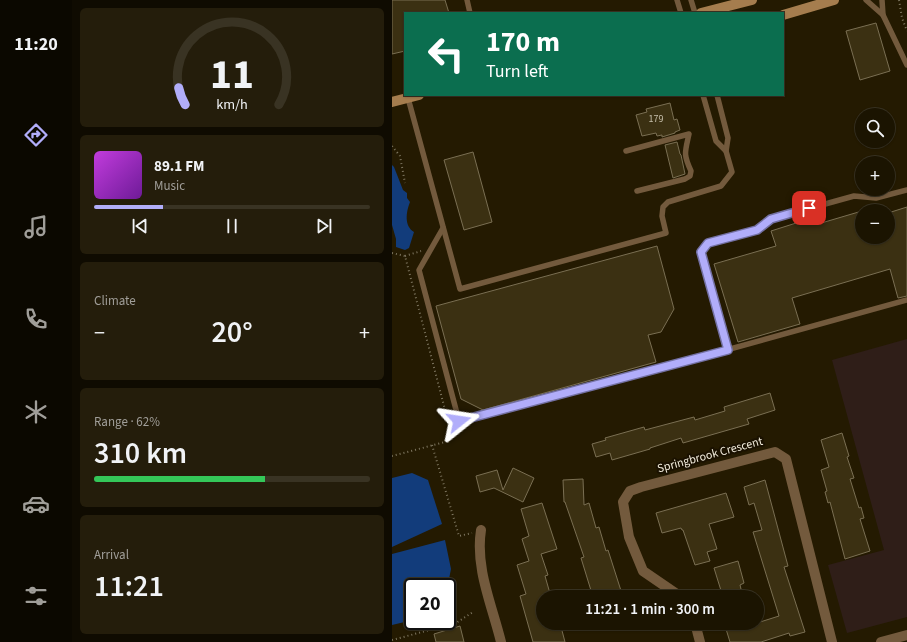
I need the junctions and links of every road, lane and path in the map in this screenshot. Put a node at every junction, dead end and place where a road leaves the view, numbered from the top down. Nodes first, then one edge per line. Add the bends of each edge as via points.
1 (467, 0) edge
2 (677, 0) edge
3 (691, 0) edge
4 (752, 0) edge
5 (834, 0) edge
6 (866, 0) edge
7 (882, 0) edge
8 (899, 0) edge
9 (470, 12) edge
10 (681, 12) edge
11 (695, 12) edge
12 (705, 12) edge
13 (784, 15) edge
14 (883, 15) junction
15 (907, 31) edge
16 (907, 65) edge
17 (415, 96) edge
18 (703, 96) edge
19 (716, 96) edge
20 (408, 98) junction
21 (392, 102) edge
22 (392, 146) edge
23 (626, 151) dead end
24 (726, 151) junction
25 (405, 183) dead end
26 (907, 190) edge
27 (637, 191) dead end
28 (443, 228) junction
29 (430, 250) junction
30 (392, 253) edge
31 (405, 256) junction
32 (907, 300) edge
33 (728, 350) junction
34 (432, 445) junction
35 (392, 456) edge
36 (481, 530) joint
37 (671, 590) edge
38 (473, 612) dead end
39 (697, 630) edge
40 (907, 635) edge
41 (392, 640) edge
42 (501, 642) edge
43 (700, 642) edge
44 (832, 642) edge
45 (883, 642) edge

1 - 9 lane
2 - 10 lane
3 - 11 lane
4 - 12 main road
5 - 13 main road
6 - 14 lane
7 - 14 lane
8 - 15 path
14 - 16 lane
17 - 20 main road
18 - 24 lane via 716,141
19 - 24 lane via 728,138
20 - 21 main road
20 - 28 lane
22 - 25 path via 400,156
23 - 27 lane via 689,134 684,154 691,171 690,176
24 - 28 lane via 732,172 721,186 668,202 662,207 666,233 602,251 460,289
26 - 33 lane via 876,198 854,196 771,219 757,230 708,243 701,252
28 - 29 lane
29 - 31 path
29 - 33 lane via 418,270 459,421
30 - 31 path
31 - 34 path via 450,429 445,442
32 - 33 lane
34 - 35 path
34 - 36 path via 459,536
36 - 42 street via 481,570
37 - 44 street, Springbrook Crescent via 643,571 629,537 623,502 630,492 775,452 786,459
38 - 41 path via 456,622
39 - 43 street
40 - 45 street

